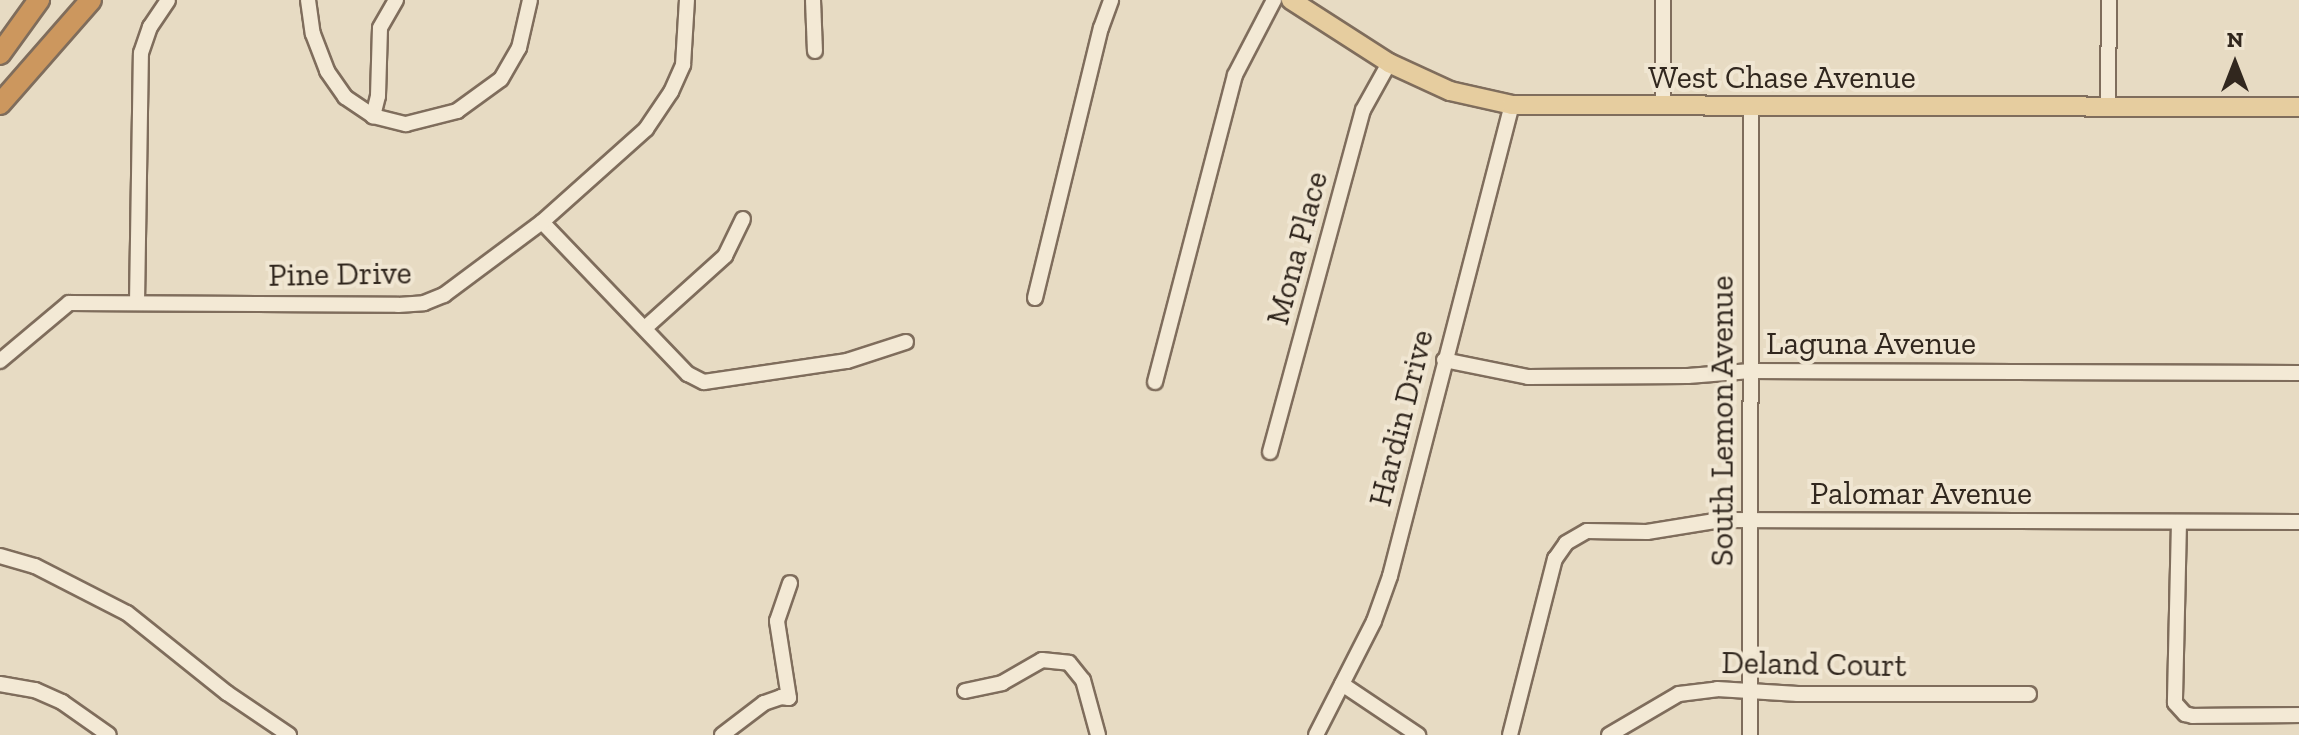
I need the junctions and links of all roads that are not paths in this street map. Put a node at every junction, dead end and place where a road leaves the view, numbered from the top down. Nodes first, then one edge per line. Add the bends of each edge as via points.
1 (39, 0) edge
2 (91, 0) edge
3 (168, 0) edge
4 (308, 0) edge
5 (396, 0) edge
6 (530, 0) edge
7 (687, 0) edge
8 (813, 0) edge
9 (1111, 0) edge
10 (1274, 0) edge
11 (1291, 0) edge
12 (1663, 0) edge
13 (2109, 0) edge
14 (815, 51) dead end
15 (0, 54) edge
16 (1389, 63) junction
17 (0, 104) edge
18 (1512, 105) junction
19 (1663, 106) junction
20 (1751, 106) junction
21 (2108, 106) junction
22 (2299, 107) edge
23 (373, 116) junction
24 (743, 219) dead end
25 (542, 222) junction
26 (1035, 298) dead end
27 (137, 303) junction
28 (645, 328) junction
29 (906, 342) dead end
30 (1444, 360) junction
31 (0, 361) edge
32 (1751, 371) junction
33 (2299, 373) edge
34 (1155, 382) dead end
35 (1270, 452) dead end
36 (1749, 520) junction
37 (2179, 522) junction
38 (2299, 522) edge
39 (0, 556) edge
40 (790, 583) dead end
41 (0, 684) edge
42 (1342, 684) junction
43 (965, 691) dead end
44 (1750, 691) junction
45 (2029, 694) dead end
46 (2299, 715) edge
47 (109, 735) edge
48 (289, 735) edge
49 (722, 735) edge
50 (1098, 735) edge
51 (1316, 735) edge
52 (1418, 735) edge
53 (1510, 735) edge
54 (1609, 735) edge
55 (1750, 735) edge

1 - 15 highway
2 - 17 highway
3 - 27 street via 141,53
4 - 23 street via 327,71 345,97
5 - 23 street via 380,28
6 - 23 street via 512,63 481,97 419,123
7 - 25 street, Pine Drive via 683,65 671,92 646,129
8 - 14 street
9 - 26 street
10 - 34 street via 1235,75
11 - 16 main road, West Chase Avenue
12 - 19 street
13 - 21 street
16 - 18 main road, West Chase Avenue via 1450,91
16 - 35 street, Mona Place via 1363,110
18 - 19 main road, West Chase Avenue
18 - 30 street, Hardin Drive
19 - 20 main road, West Chase Avenue
20 - 21 main road, West Chase Avenue
20 - 32 street, South Lemon Avenue
21 - 22 main road, West Chase Avenue
24 - 28 street via 725,256
25 - 27 street, Pine Drive via 458,287 424,303
25 - 28 street
27 - 31 street, Pine Drive via 69,303
28 - 29 street via 688,374 704,382 847,361
30 - 32 street, Laguna Avenue via 1528,377
30 - 42 street, Hardin Drive via 1390,576 1378,613
32 - 33 street, Laguna Avenue
32 - 36 street, South Lemon Avenue
36 - 37 street, Palomar Avenue
36 - 44 street, South Lemon Avenue
36 - 53 street, Palomar Avenue via 1647,532 1587,531 1566,543 1555,559
37 - 38 street, Palomar Avenue
37 - 46 street via 2175,703 2193,716
39 - 48 street via 35,566 127,613
40 - 49 street via 777,621 789,698 764,703
41 - 47 street via 62,702
42 - 51 street, Hardin Drive
42 - 52 street
43 - 50 street via 1002,683 1042,660 1069,663 1083,680
44 - 45 street, Deland Court
44 - 54 street, Deland Court via 1679,694
44 - 55 street, South Lemon Avenue

